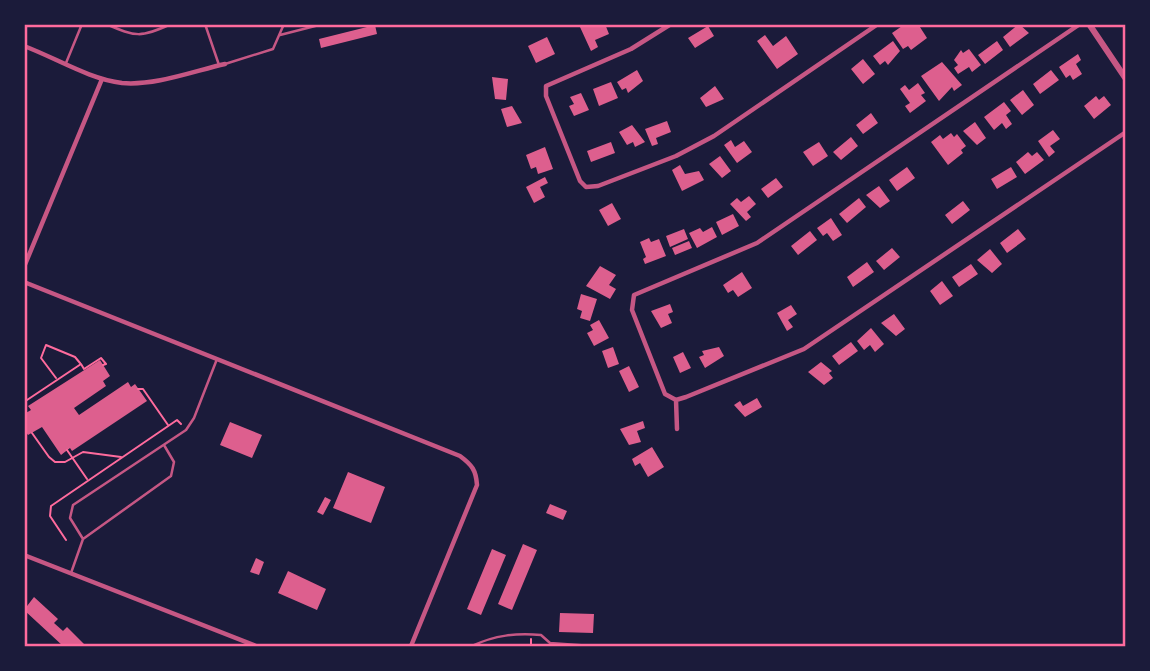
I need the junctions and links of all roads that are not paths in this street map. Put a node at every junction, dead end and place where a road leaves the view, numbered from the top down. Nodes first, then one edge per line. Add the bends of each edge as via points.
1 (82, 24) edge
2 (106, 24) edge
3 (171, 24) edge
4 (205, 24) edge
5 (284, 24) edge
6 (323, 24) edge
7 (671, 24) edge
8 (877, 24) edge
9 (1080, 24) edge
10 (1089, 24) edge
11 (280, 34) junction
12 (24, 46) edge
13 (66, 63) junction
14 (222, 64) junction
15 (102, 79) junction
16 (1125, 79) edge
17 (1125, 132) edge
18 (24, 267) edge
19 (24, 282) edge
20 (217, 359) junction
21 (676, 400) junction
22 (677, 429) dead end
23 (164, 445) junction
24 (83, 539) junction
25 (24, 555) edge
26 (71, 573) junction
27 (256, 646) edge
28 (411, 646) edge
29 (472, 646) edge
30 (592, 646) edge

1 - 13 lane
2 - 3 lane via 144,36
4 - 14 lane
5 - 11 lane
6 - 11 lane
7 - 8 street via 631,49 546,86 582,185 598,186 676,156 713,136
9 - 21 street via 757,243 634,295 632,310 665,394
10 - 16 street
11 - 14 lane via 273,49
12 - 13 street
13 - 15 street
14 - 15 street via 146,82
15 - 18 street
17 - 21 street via 804,349
19 - 20 street
20 - 23 lane via 190,425
20 - 28 street via 460,456 475,469 477,485
21 - 22 street
23 - 24 lane via 174,462 171,476
23 - 24 lane via 74,505 70,518
24 - 26 lane
25 - 26 street
26 - 27 street
29 - 30 lane via 491,637 531,634 550,643

